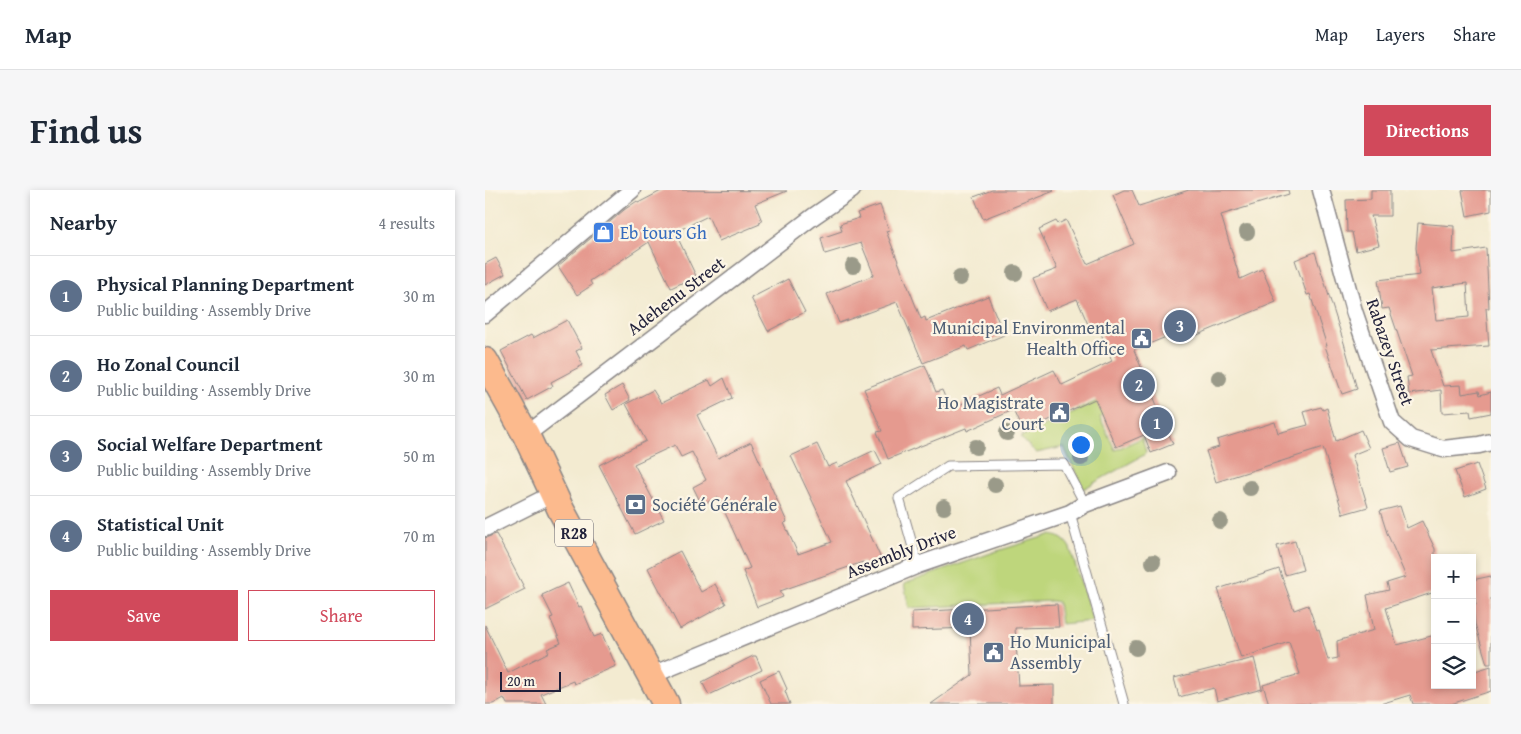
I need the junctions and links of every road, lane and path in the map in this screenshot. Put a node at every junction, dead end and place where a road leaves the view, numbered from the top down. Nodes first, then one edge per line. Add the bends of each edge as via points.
1 (632, 190) edge
2 (851, 190) edge
3 (1321, 190) edge
4 (485, 314) edge
5 (485, 360) edge
6 (526, 435) junction
7 (1491, 442) edge
8 (1168, 473) dead end
9 (553, 494) junction
10 (1085, 504) junction
11 (1070, 512) junction
12 (485, 528) edge
13 (918, 565) junction
14 (652, 675) junction
15 (666, 704) edge
16 (1124, 704) edge

1 - 4 street
2 - 6 street, Adehenu Street
3 - 7 street, Rabazey Street via 1354,311 1392,422 1411,439 1443,450
5 - 6 main road, R28
6 - 9 main road, R28
8 - 10 street, Assembly Drive
9 - 12 street
9 - 14 main road, R28
10 - 11 street, Assembly Drive
10 - 13 lane via 1064,464 948,466 899,498
11 - 13 street, Assembly Drive
11 - 16 lane
13 - 14 street, Assembly Drive
14 - 15 main road, R28

